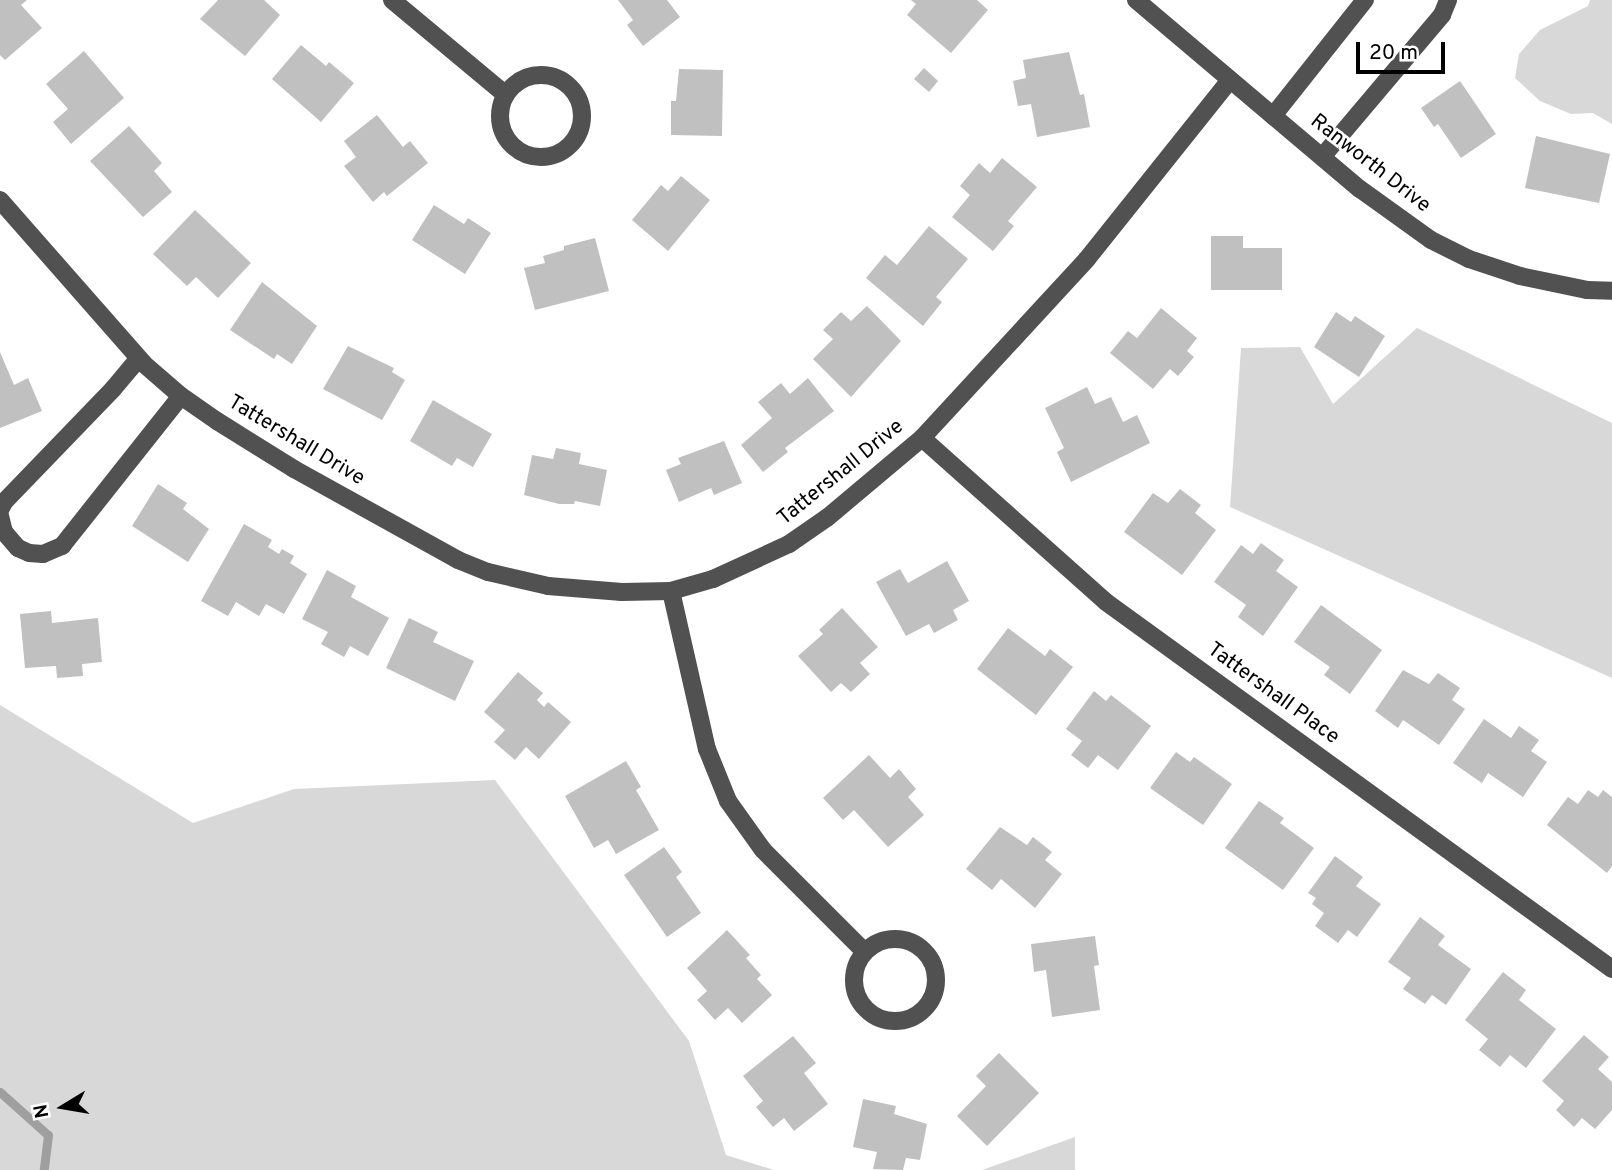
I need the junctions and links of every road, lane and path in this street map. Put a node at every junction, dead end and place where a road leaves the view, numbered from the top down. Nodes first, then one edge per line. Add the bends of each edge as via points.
1 (392, 0) edge
2 (1136, 0) edge
3 (1365, 0) edge
4 (1448, 0) edge
5 (1230, 80) junction
6 (506, 94) junction
7 (1273, 116) junction
8 (1322, 157) junction
9 (0, 200) edge
10 (1612, 291) edge
11 (139, 358) junction
12 (181, 396) junction
13 (922, 438) junction
14 (0, 513) edge
15 (671, 591) junction
16 (865, 952) junction
17 (1612, 969) edge

1 - 6 street
2 - 5 street, Ranworth Drive
3 - 7 street
4 - 8 street via 1442,15
5 - 7 street, Ranworth Drive
5 - 13 street, Tattershall Drive via 1087,259
6 - 6 street via 500,125 513,147 525,155 553,156 575,139 582,126 578,98 559,79 534,75
7 - 8 street, Ranworth Drive
8 - 10 street, Ranworth Drive via 1411,227 1469,259 1550,284
9 - 11 street, Tattershall Drive
11 - 12 street, Tattershall Drive
11 - 14 street via 4,502
12 - 14 street via 62,546 43,554 18,548 4,532
12 - 15 street, Tattershall Drive via 294,469 488,572 548,586
13 - 15 street, Tattershall Drive via 789,544 713,579
13 - 17 street, Tattershall Place via 1106,602
15 - 16 street via 707,749 728,802 764,850
16 - 16 street via 854,975 854,988 867,1011 893,1022 914,1017 930,1003 936,975 923,950 901,939 887,939

